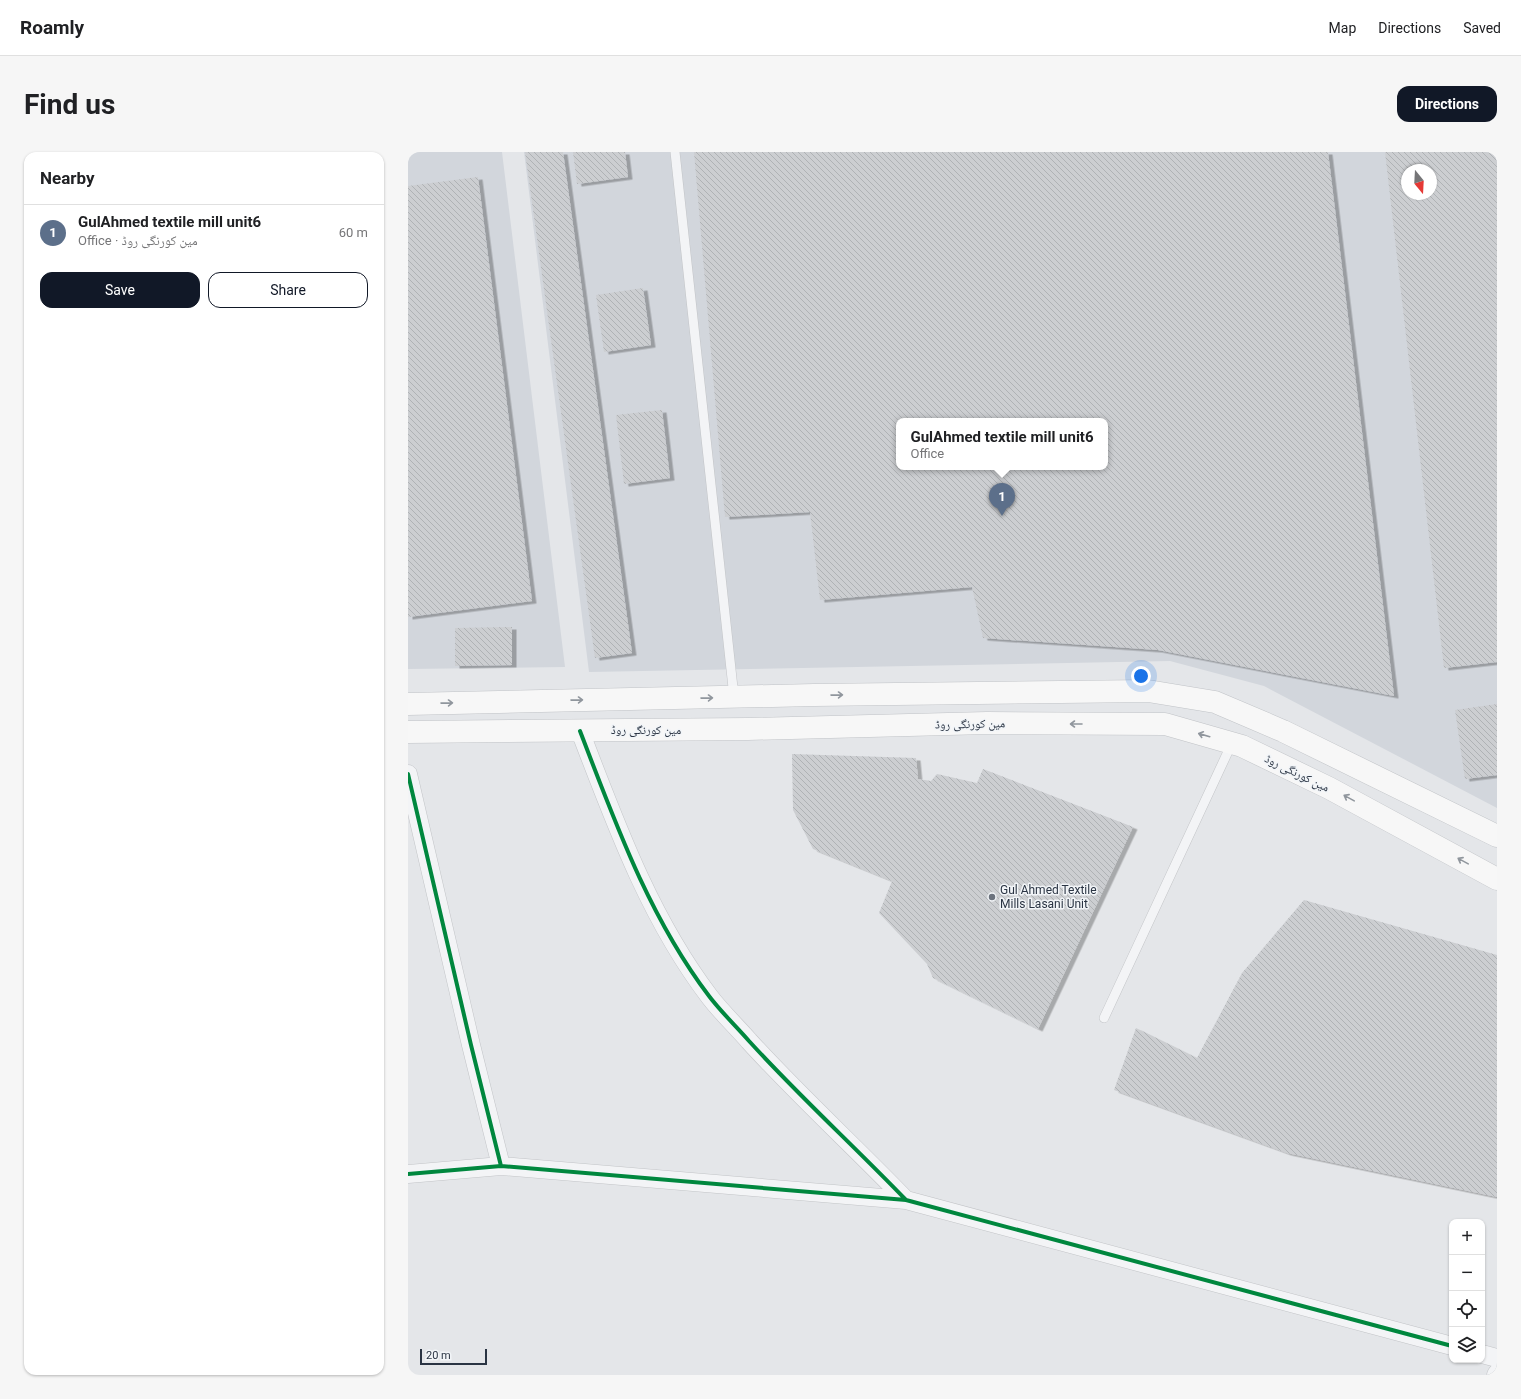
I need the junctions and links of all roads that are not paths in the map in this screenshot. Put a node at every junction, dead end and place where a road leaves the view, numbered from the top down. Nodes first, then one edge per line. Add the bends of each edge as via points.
1 (675, 152) edge
2 (734, 697) junction
3 (408, 704) edge
4 (580, 731) junction
5 (408, 732) edge
6 (1232, 743) junction
7 (408, 774) edge
8 (1497, 836) edge
9 (1497, 879) edge
10 (1104, 1018) dead end
11 (501, 1166) junction
12 (408, 1174) edge
13 (906, 1200) junction
14 (1449, 1345) edge
15 (1485, 1355) edge
16 (1497, 1358) edge

1 - 2 lane
3 -> 2 main road
2 -> 8 main road via 1148,691 1215,702 1283,732
4 - 5 main road, مین کورنگی روڈ
6 -> 4 main road, مین کورنگی روڈ via 1165,724 987,723
4 - 13 street via 633,864 674,945 709,997 778,1073
9 -> 6 main road, مین کورنگی روڈ via 1329,788
6 - 10 lane
7 - 11 street
11 - 12 street
11 - 13 street
13 - 14 street
15 - 16 street

